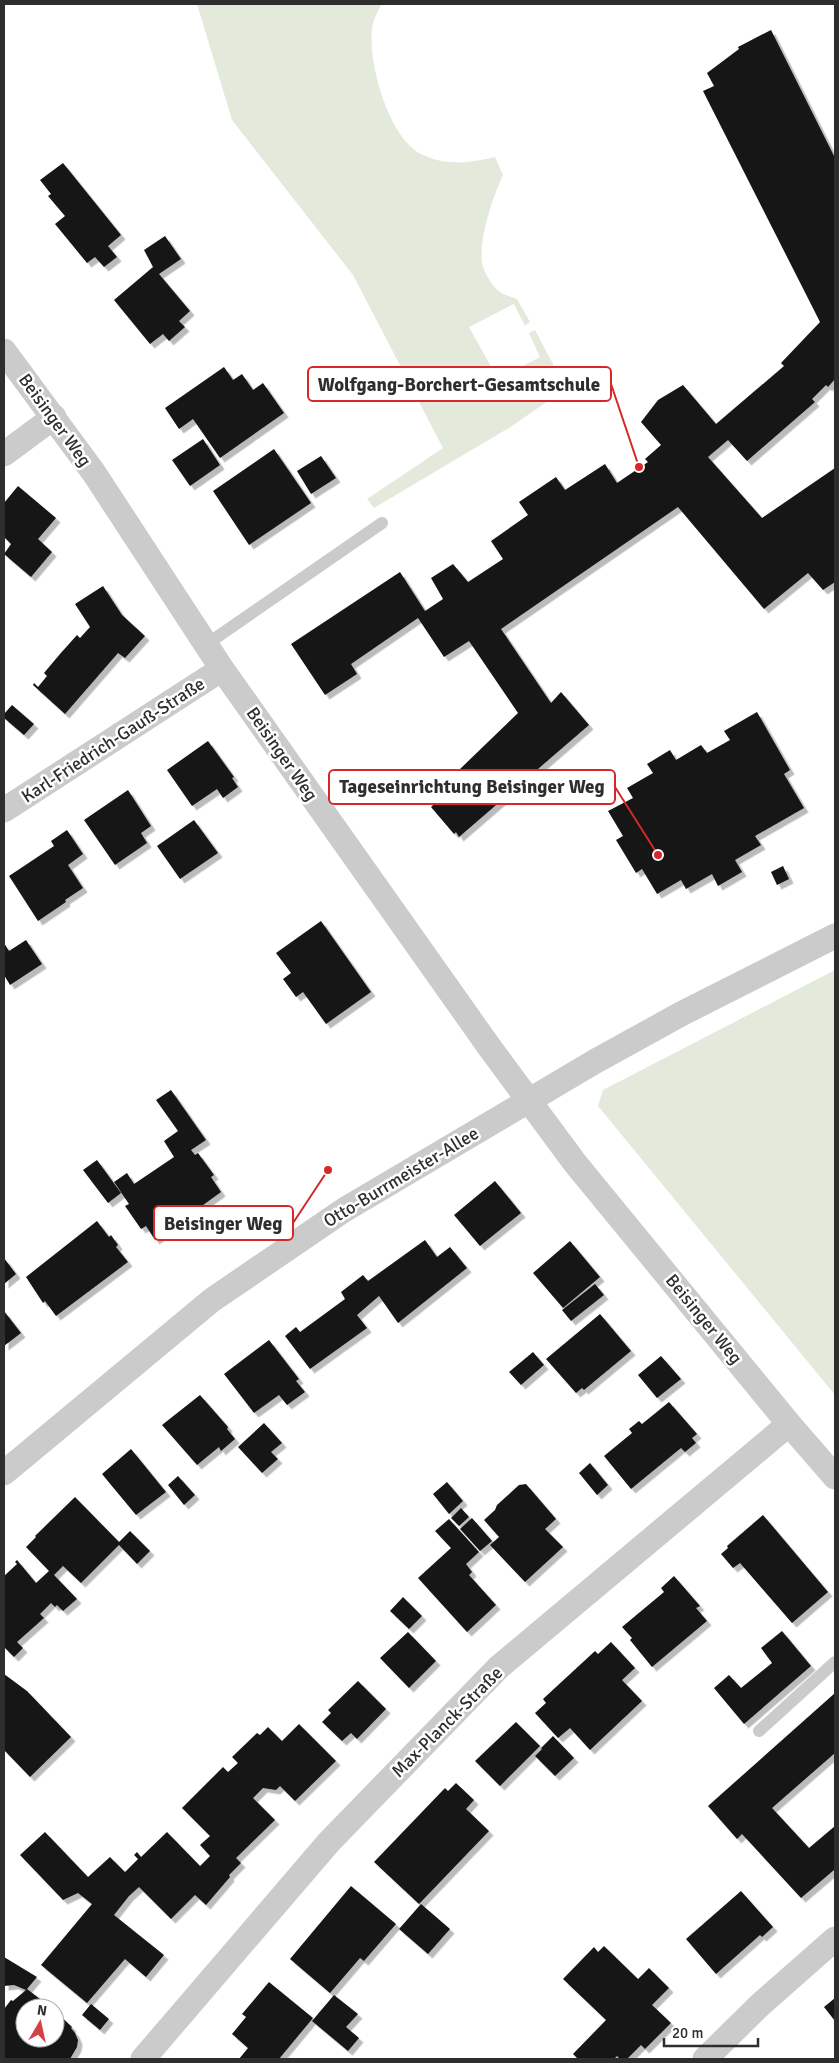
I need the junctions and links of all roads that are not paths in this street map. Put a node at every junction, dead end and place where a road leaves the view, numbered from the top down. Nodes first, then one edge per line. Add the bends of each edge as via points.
1 (4, 351) edge
2 (54, 417) junction
3 (4, 454) edge
4 (382, 523) dead end
5 (206, 644) junction
6 (222, 669) junction
7 (4, 810) edge
8 (835, 936) edge
9 (530, 1100) junction
10 (789, 1424) junction
11 (4, 1473) edge
12 (835, 1477) edge
13 (835, 1662) edge
14 (759, 1730) dead end
15 (835, 1939) edge
16 (143, 2059) edge
17 (705, 2059) edge

1 - 2 street, Beisinger Weg
2 - 3 street
2 - 5 street, Beisinger Weg
4 - 5 lane
5 - 6 street, Beisinger Weg
6 - 7 street, Karl-Friedrich-Gauß-Straße
6 - 9 street, Beisinger Weg
8 - 9 street, Otto-Burrmeister-Allee via 681,1014
9 - 10 street, Beisinger Weg via 575,1163
9 - 11 street, Otto-Burrmeister-Allee via 344,1210 212,1300
10 - 12 street, Beisinger Weg
10 - 16 street, Max-Planck-Straße via 500,1667 330,1842
13 - 14 lane
15 - 17 street

